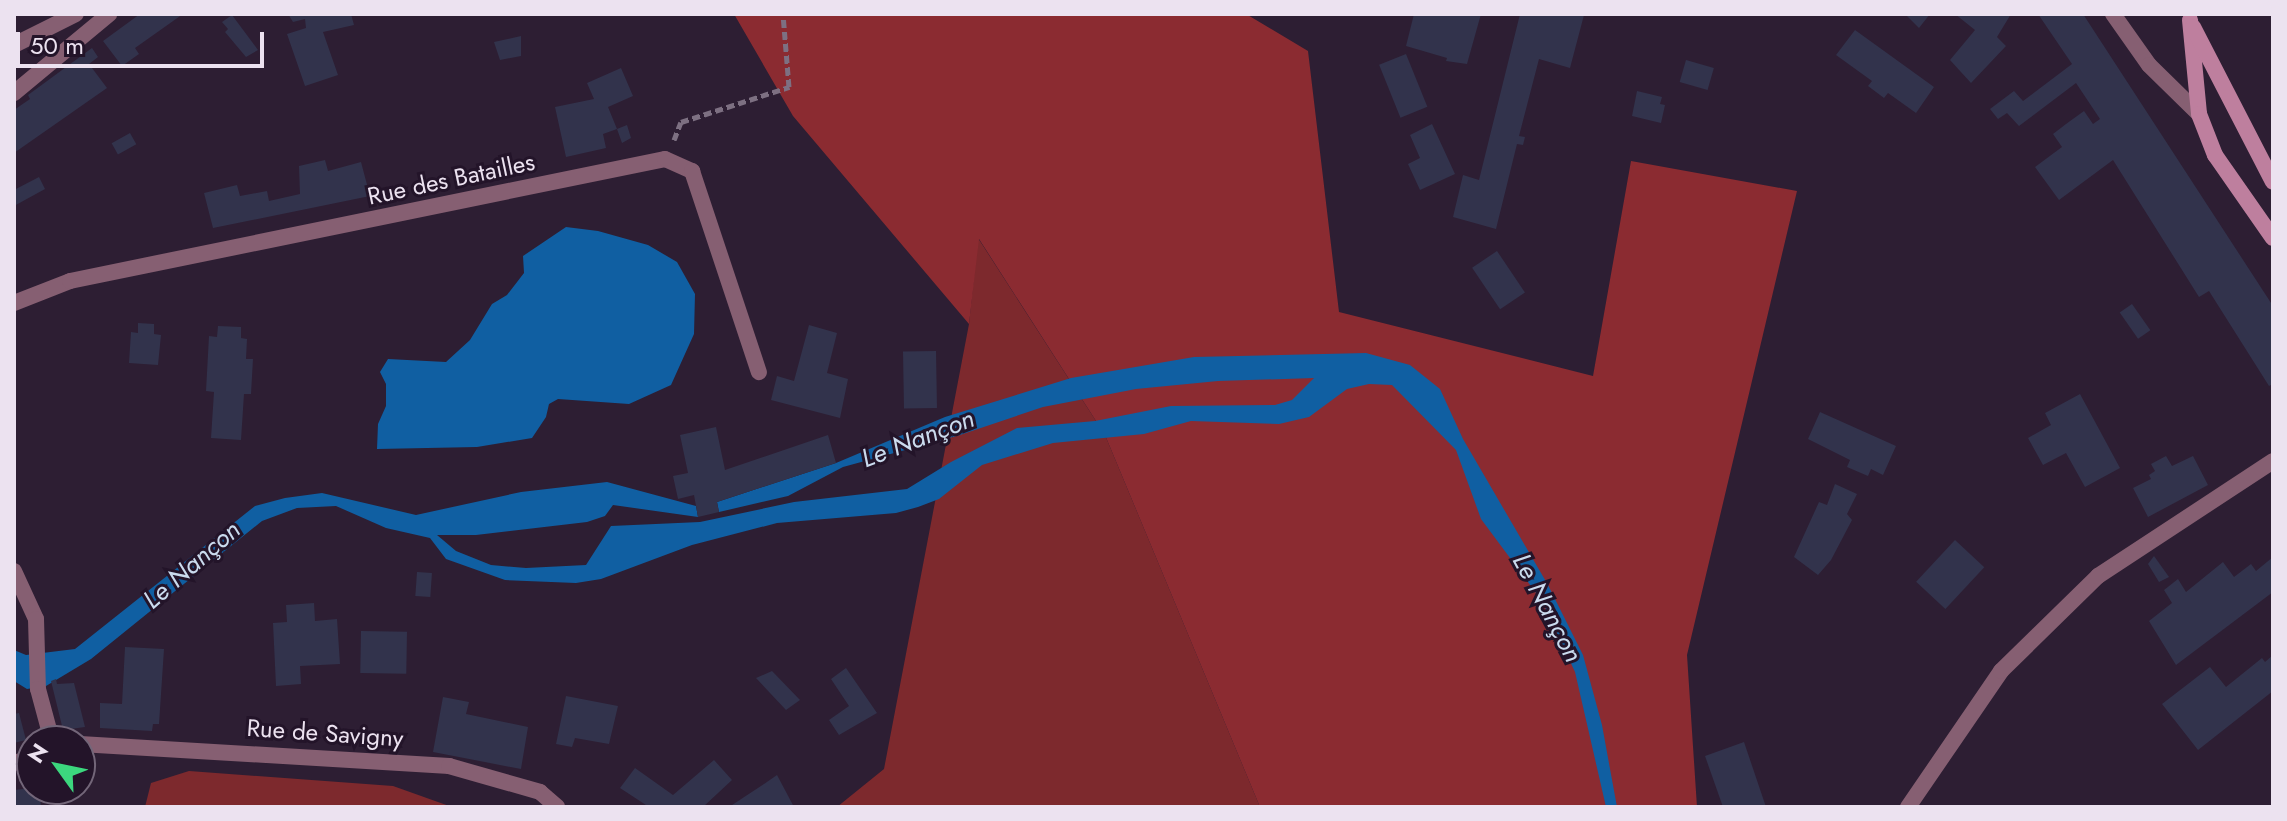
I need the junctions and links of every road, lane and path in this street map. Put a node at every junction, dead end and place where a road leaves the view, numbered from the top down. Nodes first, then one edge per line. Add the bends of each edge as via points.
1 (76, 14) edge
2 (109, 14) edge
3 (783, 14) edge
4 (2113, 14) edge
5 (2188, 17) edge
6 (14, 45) edge
7 (14, 93) edge
8 (2199, 114) junction
9 (665, 159) junction
10 (2273, 182) edge
11 (2273, 238) edge
12 (14, 303) edge
13 (759, 372) dead end
14 (2273, 461) edge
15 (14, 571) edge
16 (48, 725) edge
17 (96, 745) edge
18 (557, 807) edge
19 (1908, 807) edge

1 - 6 street
2 - 7 street
3 - 9 path via 789,87 681,122
4 - 8 street via 2149,65
5 - 8 main road
5 - 10 main road
8 - 11 main road via 2215,155
9 - 12 street, Rue des Batailles via 70,281
9 - 13 street via 692,171
14 - 19 street via 2098,576 2001,671
15 - 16 street via 36,619 38,689
17 - 18 street, Rue de Savigny via 449,766 540,792

